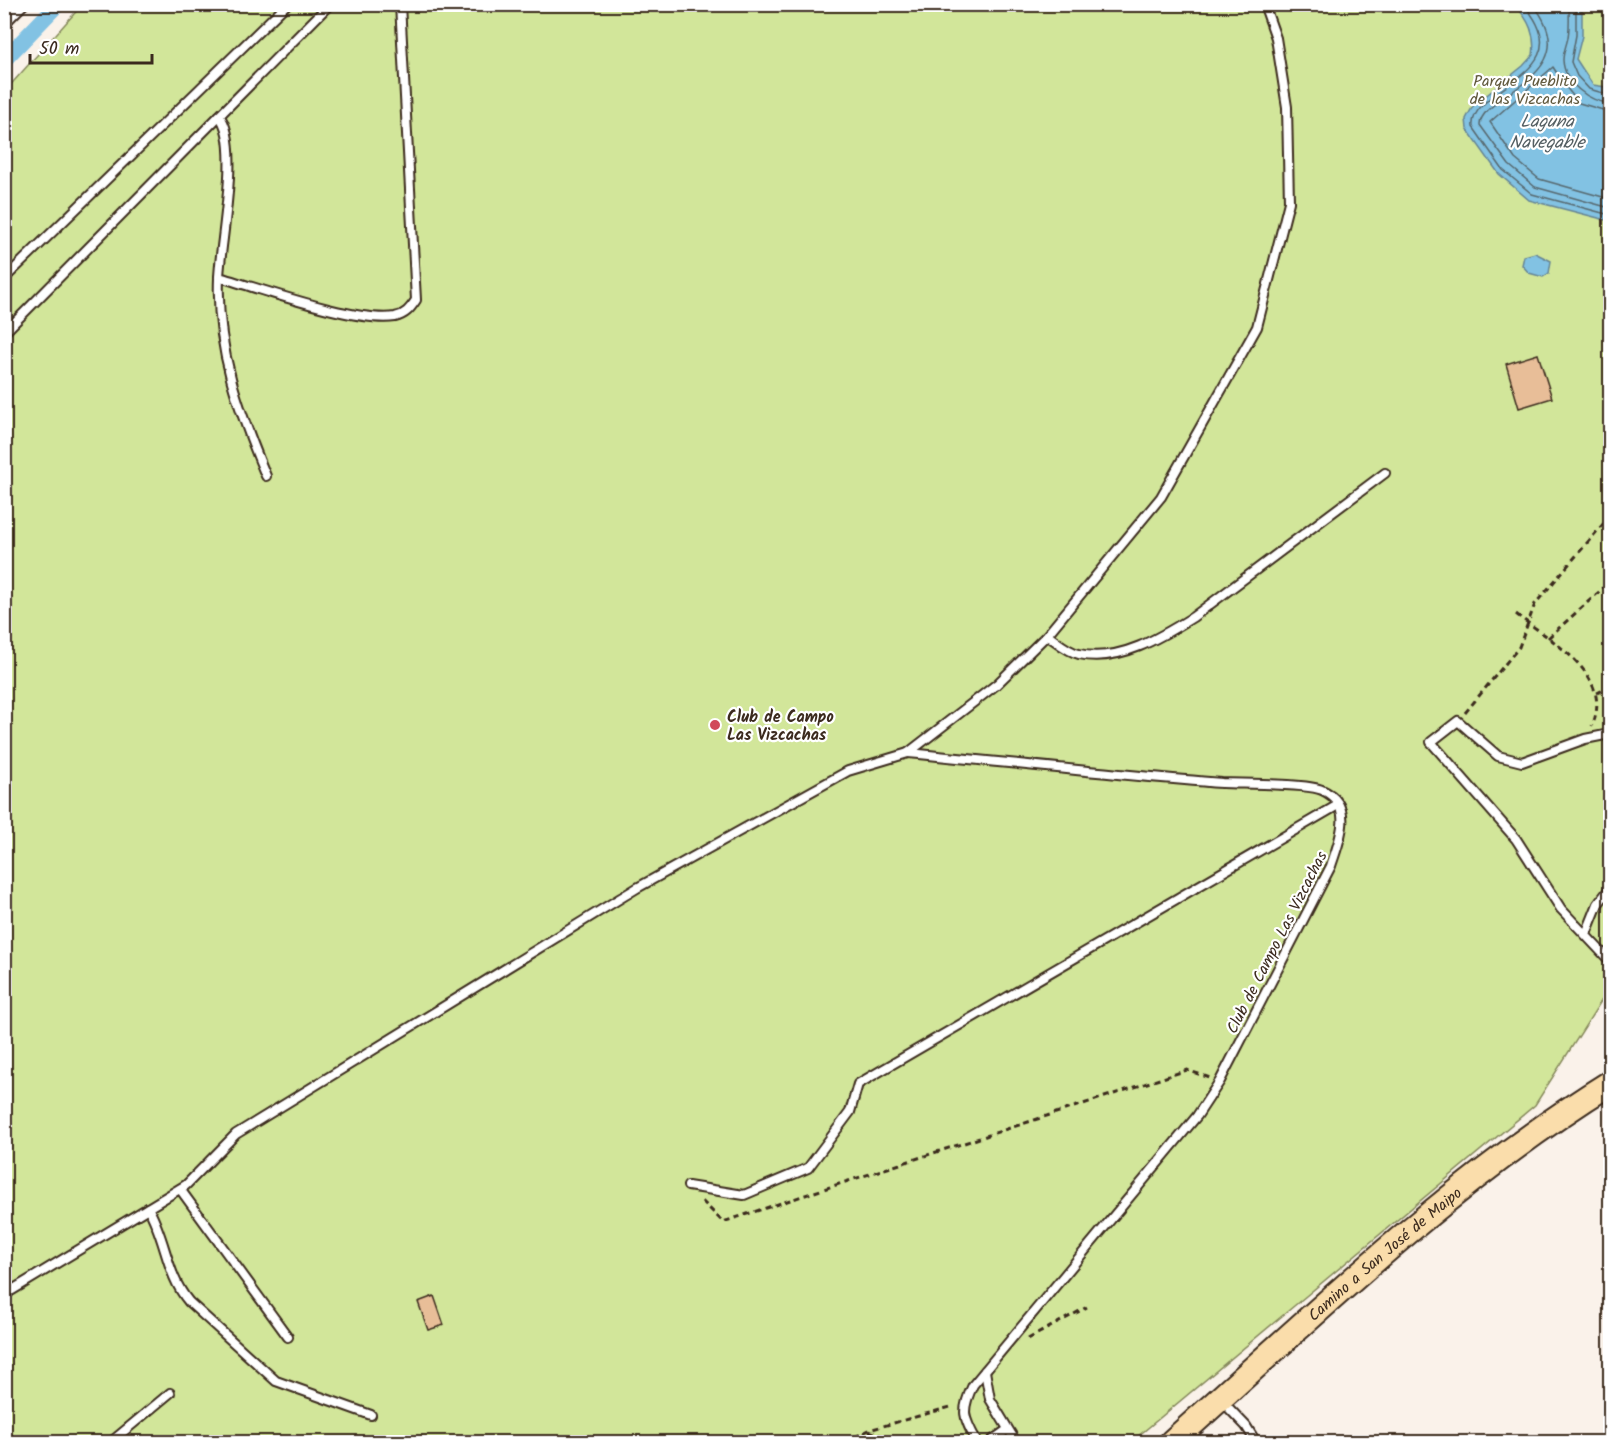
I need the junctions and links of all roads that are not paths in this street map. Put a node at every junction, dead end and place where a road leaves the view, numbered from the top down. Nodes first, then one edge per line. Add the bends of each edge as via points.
1 (24, 4) edge
2 (286, 4) edge
3 (330, 4) edge
4 (400, 4) edge
5 (1264, 4) edge
6 (4, 24) edge
7 (219, 116) junction
8 (219, 277) junction
9 (4, 279) edge
10 (4, 333) edge
11 (1385, 473) dead end
12 (266, 476) dead end
13 (1047, 635) junction
14 (1611, 734) edge
15 (908, 753) junction
16 (1338, 805) junction
17 (1611, 888) edge
18 (1586, 934) junction
19 (1611, 961) edge
20 (1611, 1083) edge
21 (688, 1186) road end
22 (180, 1189) junction
23 (148, 1208) junction
24 (4, 1295) edge
25 (288, 1337) dead end
26 (985, 1371) junction
27 (170, 1393) dead end
28 (1220, 1399) junction
29 (371, 1415) dead end
30 (1007, 1430) junction
31 (111, 1443) edge
32 (977, 1443) edge
33 (990, 1443) edge
34 (1016, 1443) edge
35 (1172, 1443) edge
36 (1256, 1443) edge

1 - 6 lane
2 - 9 lane
3 - 7 lane
4 - 8 lane via 416,300 409,311 369,318
5 - 13 lane via 1276,38 1287,107 1289,202 1257,327 1161,497
7 - 8 lane via 226,124 229,145
7 - 10 lane
8 - 12 lane via 220,332 228,373
11 - 13 lane via 1171,631 1137,647 1100,656 1077,654
13 - 15 lane via 997,684
14 - 18 lane via 1522,762 1498,756 1458,721 1431,742 1516,839 1561,909
15 - 16 lane via 1308,788 1322,790
15 - 22 lane via 848,771 637,888 236,1134 196,1178
16 - 21 lane via 858,1084 850,1112 808,1168 744,1195
16 - 26 lane, Club de Campo Las Vizcachas via 1343,830 1331,866 1220,1081 1197,1116
17 - 18 lane via 1598,904
18 - 19 lane
20 - 28 main road, Camino a San José de Maipo via 1474,1180
22 - 23 lane
22 - 25 lane
23 - 24 lane
23 - 29 lane via 178,1289 189,1302 276,1381
26 - 30 lane via 990,1399
26 - 32 lane, Club de Campo Las Vizcachas via 964,1403 964,1416
27 - 31 lane
28 - 35 main road, Camino a San José de Maipo
28 - 36 lane via 1246,1426
30 - 33 lane
30 - 34 lane

